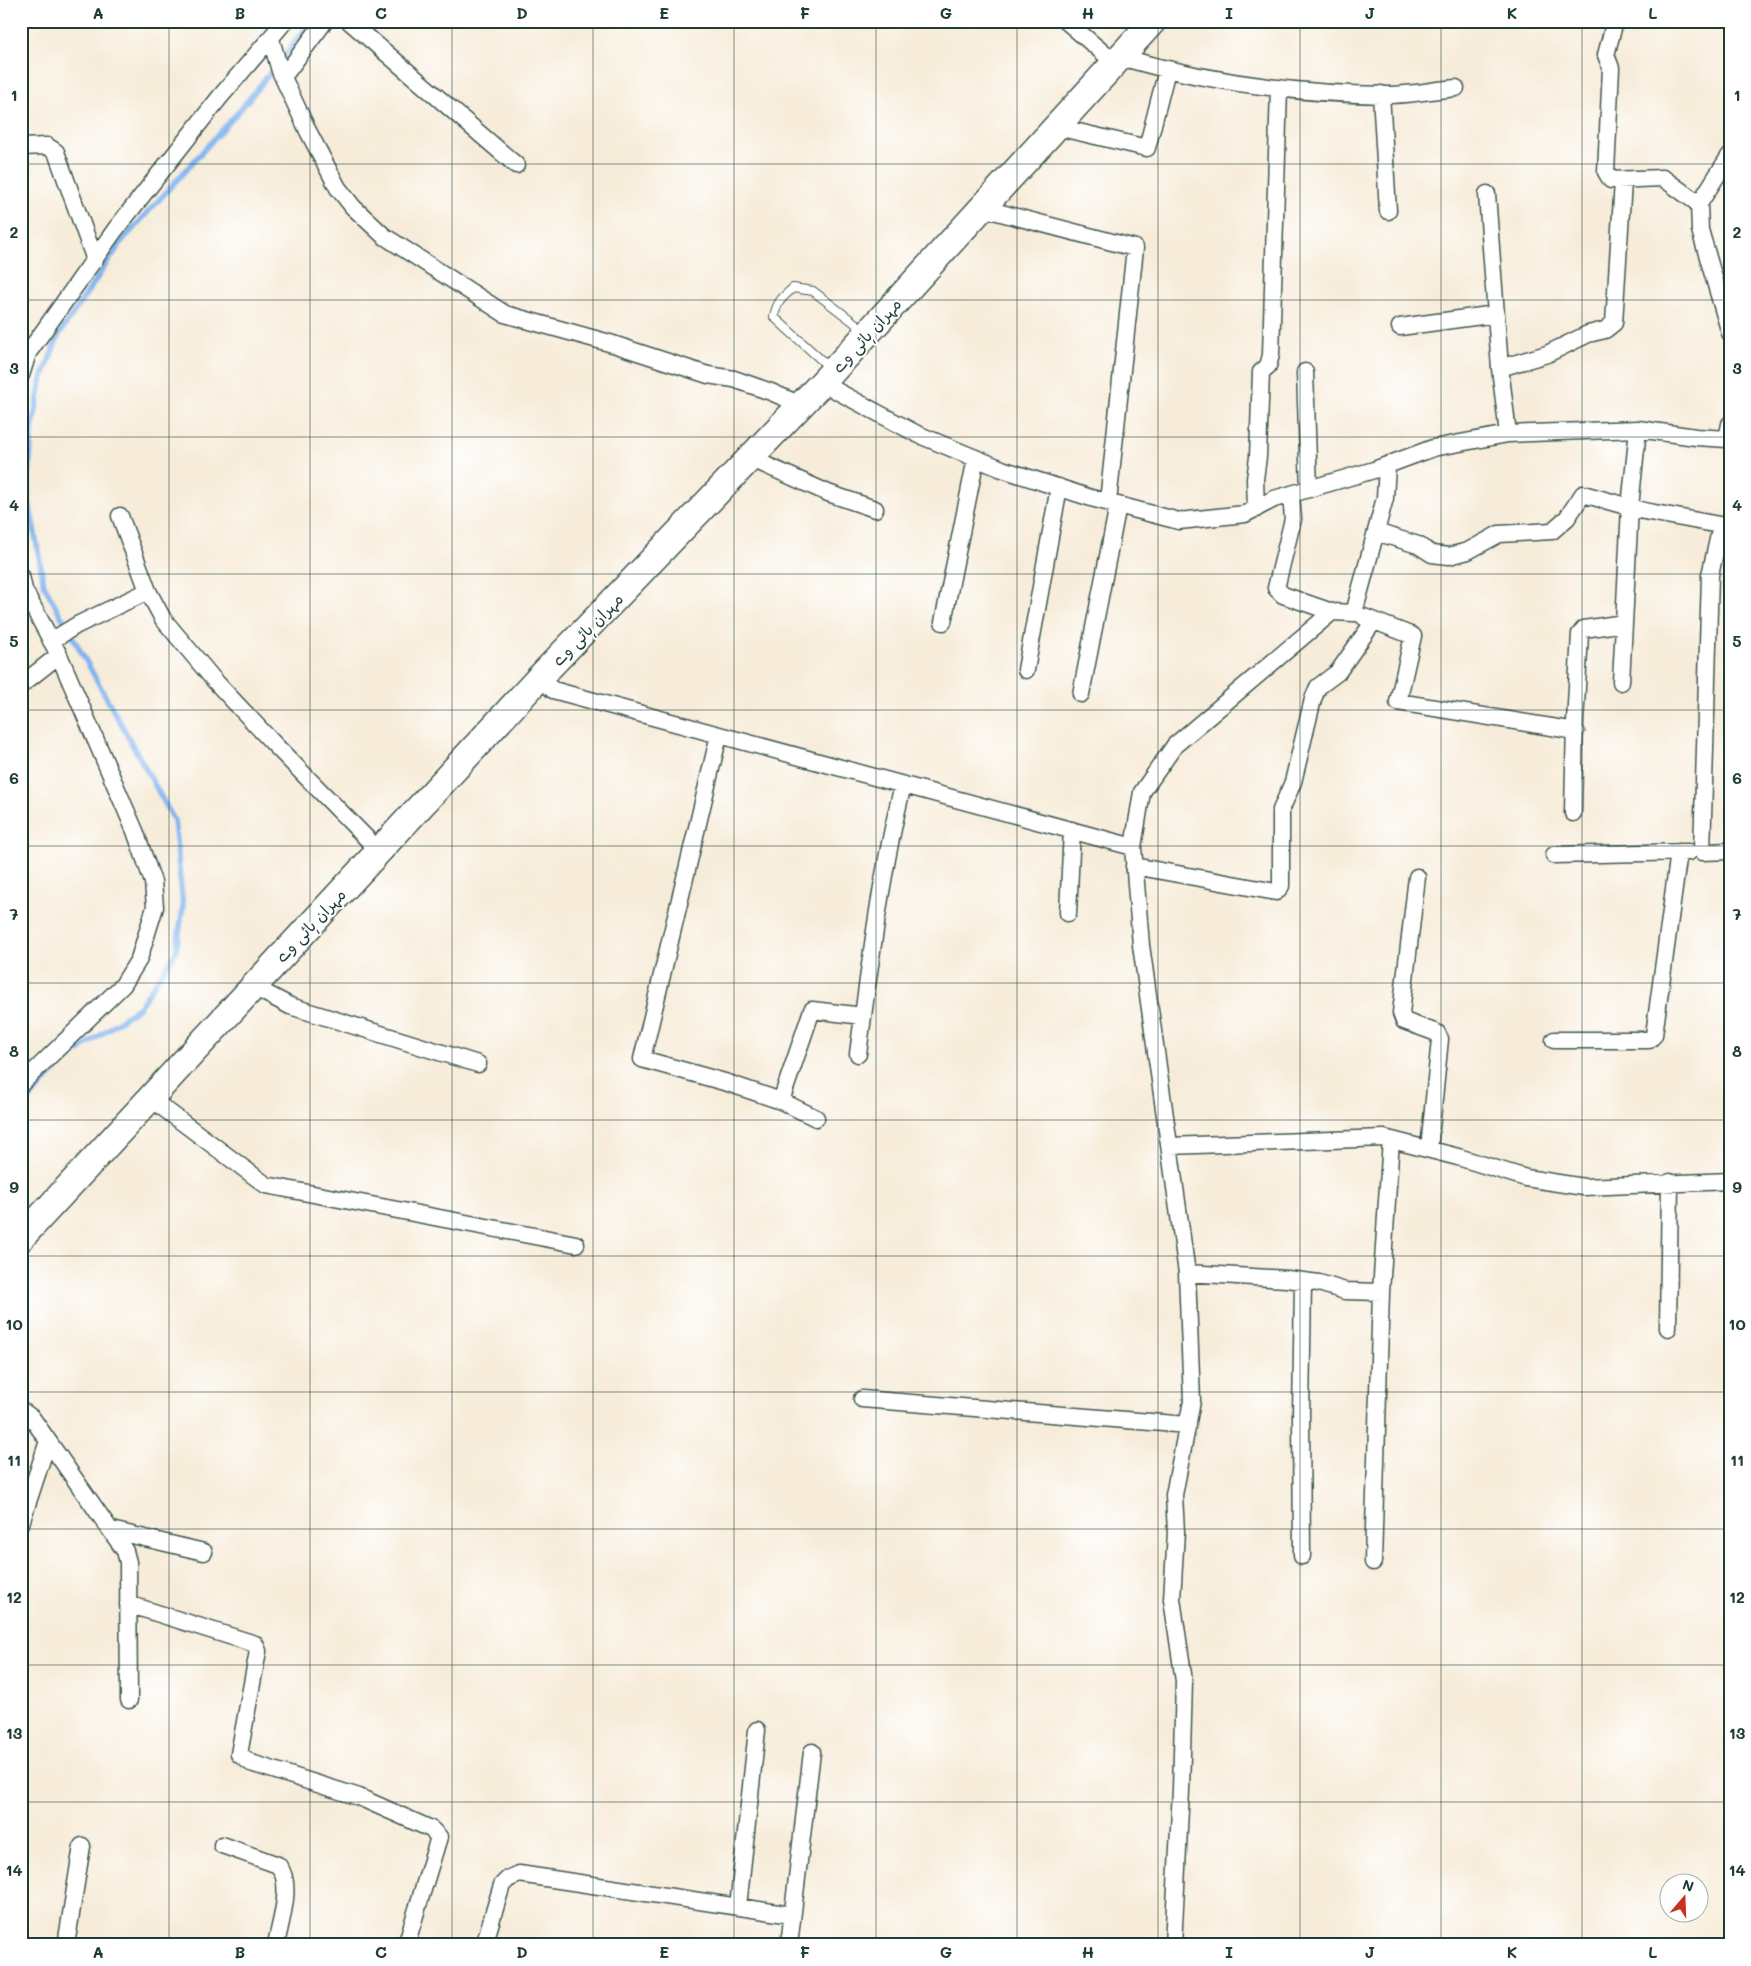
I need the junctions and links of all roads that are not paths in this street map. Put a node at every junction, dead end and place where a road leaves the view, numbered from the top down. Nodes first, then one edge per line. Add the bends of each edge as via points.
1 (285, 21) edge
2 (324, 21) edge
3 (349, 21) edge
4 (1066, 21) edge
5 (1153, 21) edge
6 (1615, 21) edge
7 (271, 44) junction
8 (1118, 60) junction
9 (1167, 70) junction
10 (282, 74) junction
11 (1278, 88) junction
12 (1456, 88) dead end
13 (1381, 94) junction
14 (1056, 127) junction
15 (21, 147) edge
16 (1730, 155) edge
17 (516, 164) dead end
18 (1623, 181) junction
19 (1487, 194) dead end
20 (1699, 204) junction
21 (982, 208) junction
22 (1388, 211) dead end
23 (95, 260) junction
24 (1496, 314) junction
25 (1400, 328) dead end
26 (868, 333) junction
27 (1730, 333) edge
28 (25, 352) edge
29 (1500, 368) junction
30 (1305, 372) dead end
31 (21, 376) edge
32 (828, 377) junction
33 (801, 405) junction
34 (1730, 424) edge
35 (1638, 429) junction
36 (1508, 434) junction
37 (750, 458) junction
38 (976, 458) junction
39 (1387, 466) junction
40 (1058, 487) junction
41 (1309, 488) junction
42 (1291, 494) junction
43 (1113, 504) junction
44 (1630, 507) junction
45 (875, 509) dead end
46 (1256, 509) junction
47 (120, 516) dead end
48 (1725, 526) edge
49 (1376, 532) junction
50 (21, 576) edge
51 (148, 590) junction
52 (1332, 612) junction
53 (1354, 613) junction
54 (1374, 621) junction
55 (943, 622) dead end
56 (1624, 623) junction
57 (55, 648) junction
58 (1026, 670) dead end
59 (539, 678) junction
60 (1621, 682) dead end
61 (21, 685) edge
62 (1081, 694) dead end
63 (1576, 731) junction
64 (719, 735) junction
65 (903, 785) junction
66 (1573, 812) dead end
67 (1072, 830) junction
68 (1133, 847) junction
69 (379, 851) junction
70 (1730, 851) edge
71 (1678, 852) junction
72 (1702, 852) junction
73 (1554, 855) dead end
74 (1134, 866) junction
75 (1417, 877) dead end
76 (1068, 913) dead end
77 (254, 987) junction
78 (863, 1016) junction
79 (1554, 1040) dead end
80 (858, 1054) dead end
81 (478, 1064) dead end
82 (21, 1084) edge
83 (150, 1098) junction
84 (781, 1100) junction
85 (816, 1118) dead end
86 (1391, 1140) junction
87 (1169, 1146) junction
88 (1429, 1149) junction
89 (1730, 1181) edge
90 (1670, 1182) junction
91 (21, 1238) edge
92 (576, 1244) dead end
93 (1187, 1273) junction
94 (1303, 1281) junction
95 (1380, 1292) junction
96 (1668, 1328) dead end
97 (862, 1399) dead end
98 (21, 1410) edge
99 (1188, 1425) junction
100 (48, 1442) junction
101 (21, 1523) edge
102 (111, 1530) junction
103 (204, 1552) dead end
104 (1302, 1556) dead end
105 (1373, 1562) dead end
106 (128, 1604) junction
107 (129, 1700) dead end
108 (757, 1730) dead end
109 (812, 1752) dead end
110 (222, 1845) dead end
111 (82, 1846) dead end
112 (738, 1907) junction
113 (792, 1915) junction
114 (66, 1945) edge
115 (276, 1945) edge
116 (406, 1945) edge
117 (484, 1945) edge
118 (789, 1945) edge
119 (1174, 1945) edge

1 - 7 street
2 - 10 street
3 - 17 street
4 - 8 street
5 - 8 main road, مہران ہائی وے
6 - 18 street via 1606,55 1611,68 1606,172 1611,180
7 - 10 street
7 - 23 street via 220,98
8 - 9 street
8 - 14 main road, مہران ہائی وے
9 - 11 street
9 - 14 street via 1147,148
10 - 33 street via 338,188 353,207 384,236 505,314 734,379
11 - 13 street
11 - 46 street via 1271,355 1268,366 1261,372 1258,457 1254,479
12 - 13 street
13 - 22 street
14 - 21 main road, مہران ہائی وے
15 - 23 street via 47,146 56,152
16 - 20 street
18 - 20 street via 1664,178
18 - 29 street via 1614,323 1605,330 1588,334 1548,354
19 - 24 street
20 - 27 street via 1700,230
21 - 26 main road, مہران ہائی وے
21 - 43 street via 1135,248
23 - 28 street
24 - 25 street
24 - 29 street
26 - 32 main road, مہران ہائی وے
26 - 32 lane via 813,292 793,288 782,297 776,304 774,317
28 - 31 street
29 - 36 street
30 - 41 street
32 - 33 main road, مہران ہائی وے
32 - 38 street via 916,434
33 - 37 main road, مہران ہائی وے
34 - 35 street via 1728,439
35 - 36 street
35 - 44 street
36 - 39 street via 1433,448
37 - 45 street via 828,493
37 - 59 main road, مہران ہائی وے
38 - 40 street
38 - 55 street
39 - 41 street
39 - 49 street via 1385,498
40 - 43 street
40 - 58 street
41 - 42 street
42 - 46 street
42 - 52 street via 1293,519 1276,588 1282,595
43 - 46 street via 1178,521 1245,514
43 - 62 street
44 - 48 street
44 - 49 street via 1583,494 1567,518 1552,531 1499,534 1468,551 1449,556 1432,554 1418,545
44 - 56 street
47 - 51 street
48 - 72 street via 1710,576
49 - 53 street
50 - 57 street via 24,590
51 - 57 street via 77,625
51 - 69 street via 163,619 214,680
52 - 53 street
52 - 68 street via 1175,745 1142,792
53 - 54 street
54 - 63 street via 1413,636 1398,702
54 - 74 street via 1338,672 1318,687 1313,699 1294,782 1281,810 1281,886 1276,892
56 - 60 street
56 - 63 street via 1584,629 1580,634
57 - 61 street
57 - 82 street via 135,831 153,882 155,908 138,959 123,986
59 - 64 street via 553,690
59 - 69 main road, مہران ہائی وے
63 - 66 street
64 - 65 street
64 - 84 street via 642,1059
65 - 67 street
65 - 78 street via 878,906
67 - 68 street
67 - 76 street
68 - 74 street
69 - 77 main road, مہران ہائی وے
70 - 72 street
71 - 72 street
71 - 73 street
71 - 79 street via 1654,1035 1649,1040
74 - 87 street via 1141,945
75 - 88 street via 1401,1013 1404,1021 1438,1033 1440,1039
77 - 81 street via 290,1006
77 - 83 main road, مہران ہائی وے
78 - 80 street
78 - 84 street via 812,1010
83 - 91 main road, مہران ہائی وے
83 - 92 street via 266,1185
84 - 85 street
86 - 87 street
86 - 88 street
86 - 95 street
87 - 93 street
88 - 90 street via 1526,1178 1569,1185
89 - 90 street
90 - 96 street
93 - 94 street
93 - 99 street via 1192,1401
94 - 95 street via 1345,1291
94 - 104 street
95 - 105 street
97 - 99 street
98 - 100 street via 32,1418
99 - 119 street via 1174,1495 1176,1532 1172,1599 1184,1681
100 - 101 street
100 - 102 street
102 - 103 street
102 - 106 street via 125,1550 128,1562
106 - 107 street
106 - 116 street via 255,1644 258,1651 239,1754 251,1763 359,1797 432,1829 439,1837
108 - 112 street
109 - 113 street
110 - 115 street via 278,1866 285,1873 286,1890
111 - 114 street
112 - 113 street
112 - 117 street via 519,1874 502,1885
113 - 118 street

